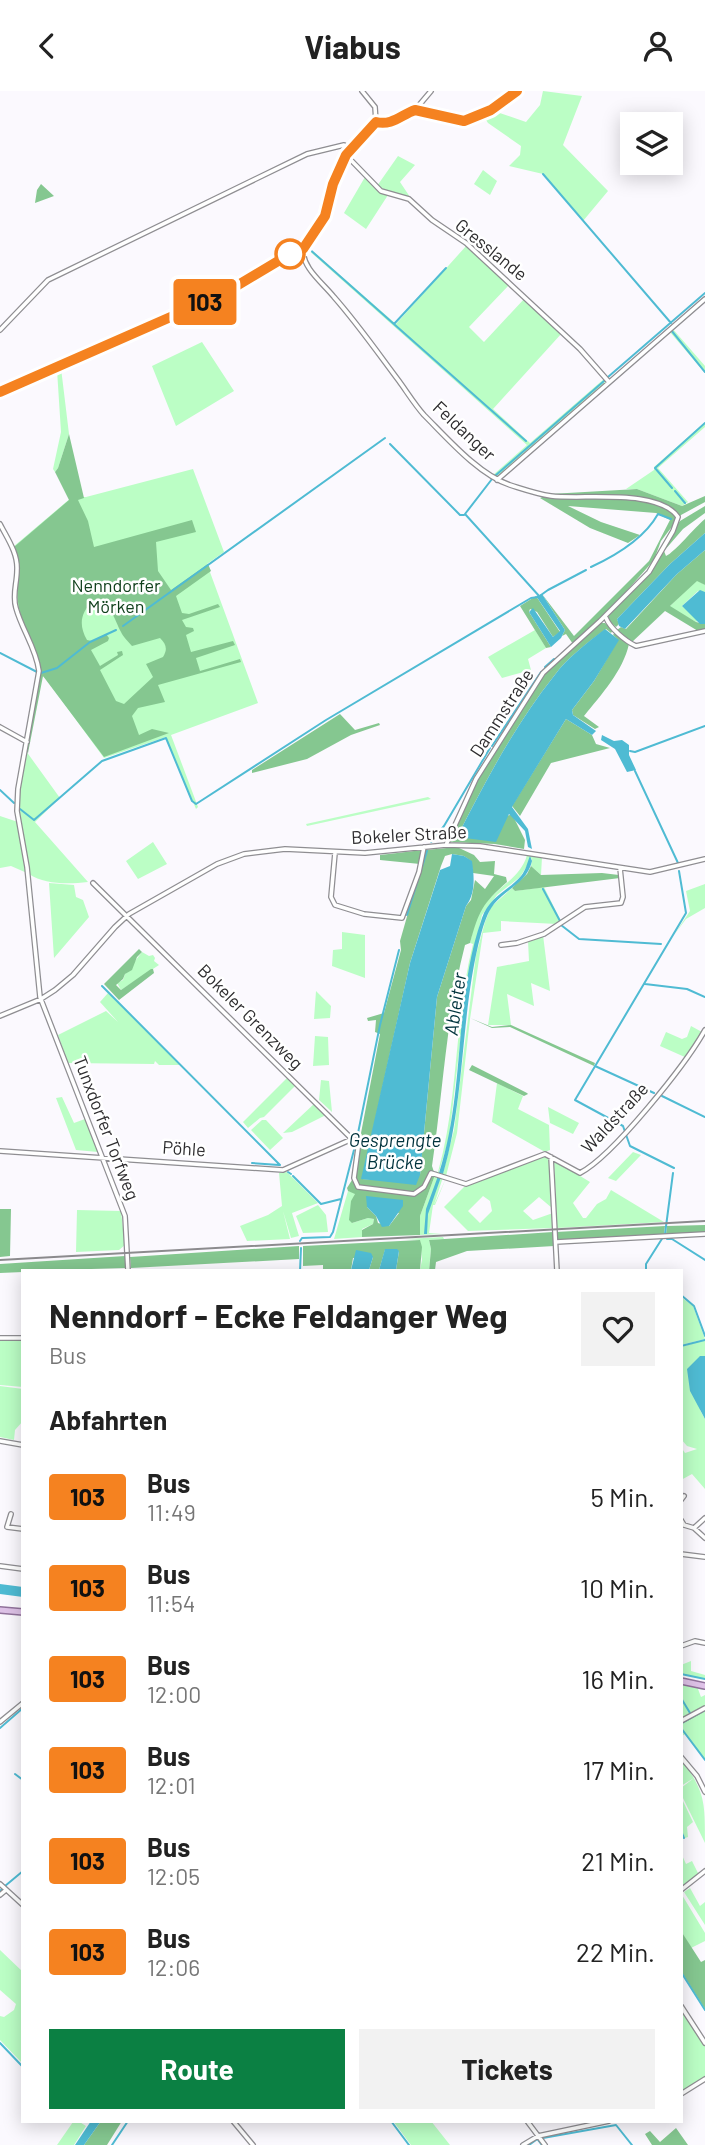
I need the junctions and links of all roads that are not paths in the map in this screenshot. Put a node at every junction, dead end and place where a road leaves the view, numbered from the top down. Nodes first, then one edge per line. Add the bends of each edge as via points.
1 (362, 91) edge
2 (430, 91) edge
3 (517, 91) edge
4 (415, 110) junction
5 (376, 122) junction
6 (350, 148) junction
7 (346, 155) junction
8 (303, 249) junction
9 (705, 299) edge
10 (0, 330) edge
11 (609, 382) junction
12 (0, 392) edge
13 (497, 480) junction
14 (678, 517) joint
15 (0, 524) edge
16 (607, 615) junction
17 (705, 631) edge
18 (0, 727) edge
19 (27, 742) junction
20 (446, 845) junction
21 (424, 847) junction
22 (335, 853) junction
23 (705, 859) edge
24 (620, 868) junction
25 (93, 883) dead end
26 (127, 916) junction
27 (501, 945) dead end
28 (41, 999) junction
29 (0, 1016) edge
30 (705, 1030) edge
31 (352, 1139) junction
32 (0, 1151) edge
33 (102, 1157) junction
34 (551, 1157) junction
35 (705, 1234) edge
36 (556, 1242) junction
37 (128, 1269) edge
38 (557, 1269) edge
39 (0, 1338) edge
40 (21, 1338) edge
41 (0, 1441) edge
42 (21, 1445) edge
43 (11, 1514) dead end
44 (0, 1518) edge
45 (705, 1518) edge
46 (8, 1520) junction
47 (683, 1523) edge
48 (694, 1528) junction
49 (21, 1529) edge
50 (705, 1538) edge
51 (683, 1554) edge
52 (705, 1557) edge
53 (0, 1566) edge
54 (21, 1568) edge
55 (0, 1610) edge
56 (21, 1612) edge
57 (705, 1643) edge
58 (683, 1645) edge
59 (683, 1681) edge
60 (705, 1686) edge
61 (21, 1705) edge
62 (705, 1708) edge
63 (683, 1720) edge
64 (0, 1722) edge
65 (683, 1758) edge
66 (705, 1792) edge
67 (705, 1871) edge
68 (0, 1884) edge
69 (683, 1888) edge
70 (6, 1890) junction
71 (0, 1895) edge
72 (21, 1903) edge
73 (683, 2009) edge
74 (705, 2043) edge
75 (705, 2079) edge
76 (683, 2093) edge
77 (235, 2123) edge
78 (528, 2123) edge
79 (600, 2123) edge
80 (538, 2136) junction
81 (253, 2145) edge
82 (523, 2145) edge
83 (545, 2145) edge

1 - 5 street via 375,107
2 - 4 street
3 - 4 street via 491,110 464,121
4 - 5 street via 392,123
5 - 6 street
6 - 7 street
6 - 10 street via 344,145 307,154 48,280
7 - 8 street via 325,216
7 - 11 street, Gresslande via 381,191 409,199 466,243
8 - 12 street via 223,294
8 - 13 street, Feldanger via 314,275 422,412
9 - 11 street
11 - 13 street
13 - 14 street, Feldanger via 550,496 635,498 657,503
14 - 16 street, Dammstraße via 649,572
15 - 19 street, Tunxdorfer Torfweg via 16,556 16,610 39,673
16 - 17 street via 612,627 639,646
16 - 20 street, Dammstraße via 543,673 476,779
18 - 19 street
19 - 28 street, Tunxdorfer Torfweg via 17,811
20 - 21 street, Bokeler Straße
20 - 24 street, Bokeler Straße via 492,847
21 - 22 street, Bokeler Straße
21 - 22 street via 402,918 335,905 331,897
22 - 26 street, Bokeler Straße via 271,850 238,856
23 - 24 street, Bokeler Straße via 650,872
24 - 27 street via 621,903 585,907 544,934
25 - 26 street
26 - 28 street, Bokeler Straße via 67,980
26 - 31 street, Bokeler Grenzweg
28 - 29 street, Bokeler Straße
28 - 33 street, Tunxdorfer Torfweg
30 - 34 street, Waldstraße via 687,1059 624,1134 580,1173
31 - 33 street, Pöhle via 283,1170
31 - 34 street via 359,1141 354,1178 358,1187 414,1193 433,1172 466,1184 545,1154
32 - 33 street, Pöhle
33 - 37 street, Tunxdorfer Torfweg via 125,1216
34 - 36 street
35 - 36 street
36 - 38 street
39 - 40 street
41 - 42 street
43 - 46 street
44 - 46 street
45 - 48 street
46 - 49 street via 7,1527
47 - 48 street
48 - 50 street
51 - 52 street
53 - 54 street
55 - 56 main road
57 - 58 street via 695,1640
59 - 60 main road
61 - 64 street
62 - 63 street
65 - 66 street
67 - 69 street
68 - 70 street
70 - 71 street
70 - 72 street
73 - 74 street
75 - 76 street
77 - 81 street
78 - 80 street
79 - 80 street
80 - 82 street
80 - 83 street

